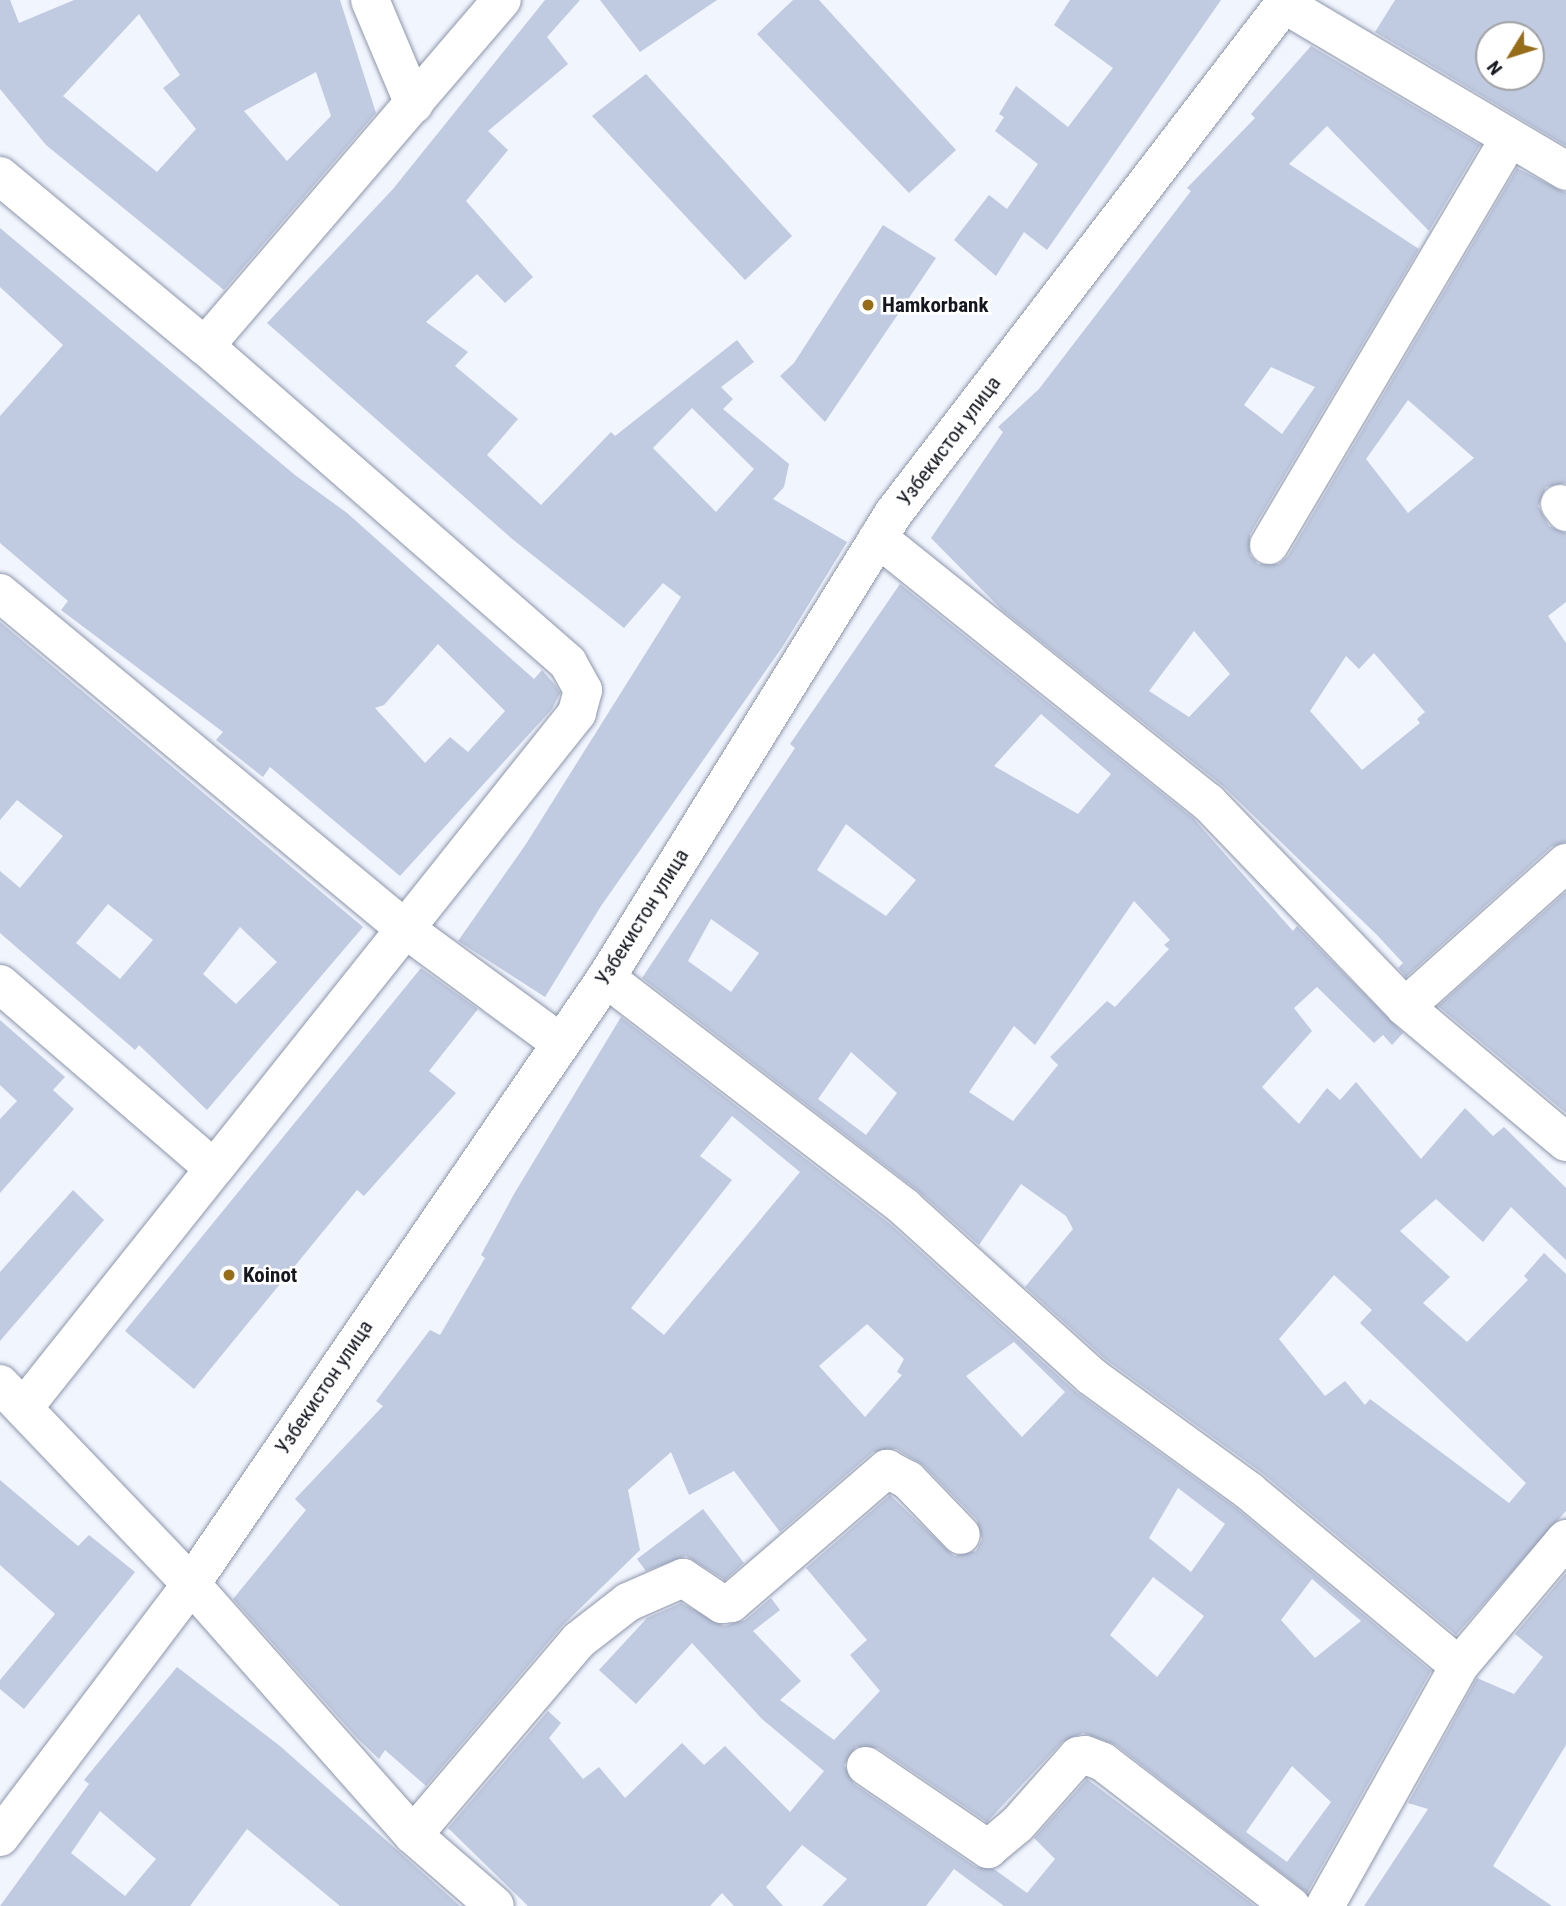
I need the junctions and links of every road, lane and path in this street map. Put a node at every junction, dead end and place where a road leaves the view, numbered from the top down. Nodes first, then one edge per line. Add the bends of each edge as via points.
1 (370, 0) edge
2 (502, 0) edge
3 (1285, 2) edge
4 (414, 104) junction
5 (1509, 139) junction
6 (1566, 171) edge
7 (0, 176) edge
8 (205, 346) junction
9 (878, 538) junction
10 (1269, 545) dead end
11 (0, 593) edge
12 (1566, 863) edge
13 (404, 928) junction
14 (606, 978) junction
15 (0, 984) edge
16 (1405, 1007) junction
17 (559, 1042) junction
18 (1566, 1142) edge
19 (212, 1167) junction
20 (12, 1395) edge
21 (961, 1535) dead end
22 (1566, 1539) edge
23 (191, 1584) junction
24 (1459, 1666) junction
25 (866, 1766) dead end
26 (413, 1835) junction
27 (0, 1837) edge
28 (1332, 1904) edge
29 (495, 1906) edge
30 (1291, 1906) edge

1 - 4 street
2 - 4 street
3 - 5 street
3 - 9 street, Узбекистон улица
4 - 8 street
5 - 6 street
5 - 10 street
7 - 8 street
8 - 13 street via 568,663 583,690 577,713
9 - 14 street, Узбекистон улица
9 - 16 street via 1208,802
11 - 13 street
12 - 16 street
13 - 17 street
13 - 19 street
14 - 17 street, Узбекистон улица
14 - 24 street via 904,1207 1091,1376 1250,1491
15 - 19 street
16 - 18 street
17 - 23 street, Узбекистон улица
19 - 20 street
20 - 23 street
21 - 26 street via 908,1480 887,1469 731,1603 722,1604 683,1578 628,1602 579,1640
22 - 24 street
23 - 26 street
23 - 27 street, Узбекистон улица
24 - 28 street
25 - 30 street via 988,1849 1017,1825 1078,1756 1085,1755 1103,1762
26 - 29 street

